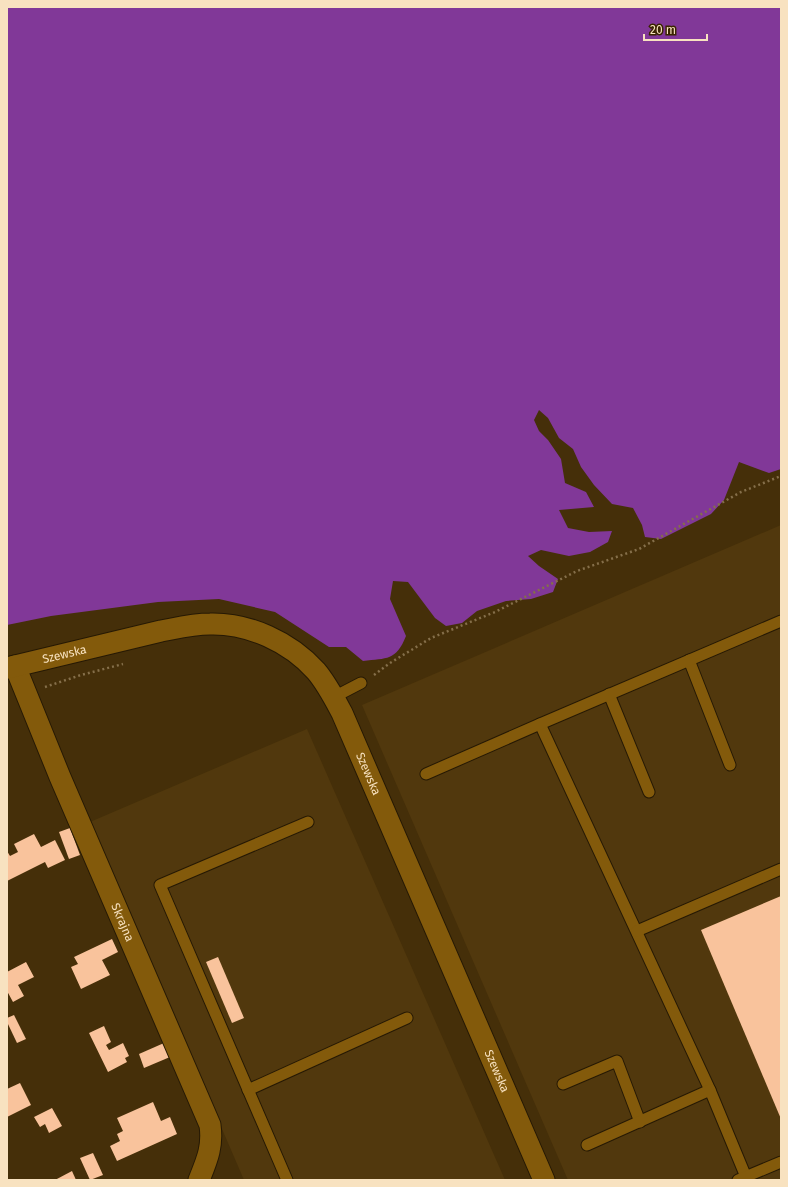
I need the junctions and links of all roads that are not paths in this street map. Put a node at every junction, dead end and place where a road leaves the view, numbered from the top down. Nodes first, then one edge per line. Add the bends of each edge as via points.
1 (781, 621) edge
2 (689, 660) junction
3 (11, 667) edge
4 (361, 683) road end
5 (609, 694) junction
6 (334, 697) junction
7 (540, 724) junction
8 (730, 765) dead end
9 (426, 774) dead end
10 (649, 792) dead end
11 (308, 822) dead end
12 (781, 870) edge
13 (636, 931) junction
14 (408, 1018) dead end
15 (563, 1084) dead end
16 (248, 1090) junction
17 (710, 1090) junction
18 (640, 1122) junction
19 (587, 1145) dead end
20 (781, 1162) edge
21 (742, 1178) edge
22 (199, 1180) edge
23 (287, 1180) edge
24 (544, 1180) edge

1 - 2 lane
2 - 5 lane
2 - 8 lane
3 - 6 street, Szewska via 186,626 235,626 257,632 299,655 316,671
3 - 22 street, Skrajna via 210,1125 212,1139
4 - 6 lane
5 - 7 lane
5 - 10 lane
6 - 24 street, Szewska
7 - 9 lane
7 - 13 lane
11 - 16 lane via 160,885
12 - 13 lane
13 - 17 lane
14 - 16 lane
15 - 18 lane via 617,1061
16 - 23 lane
17 - 18 lane
17 - 21 lane
18 - 19 lane
20 - 21 lane

